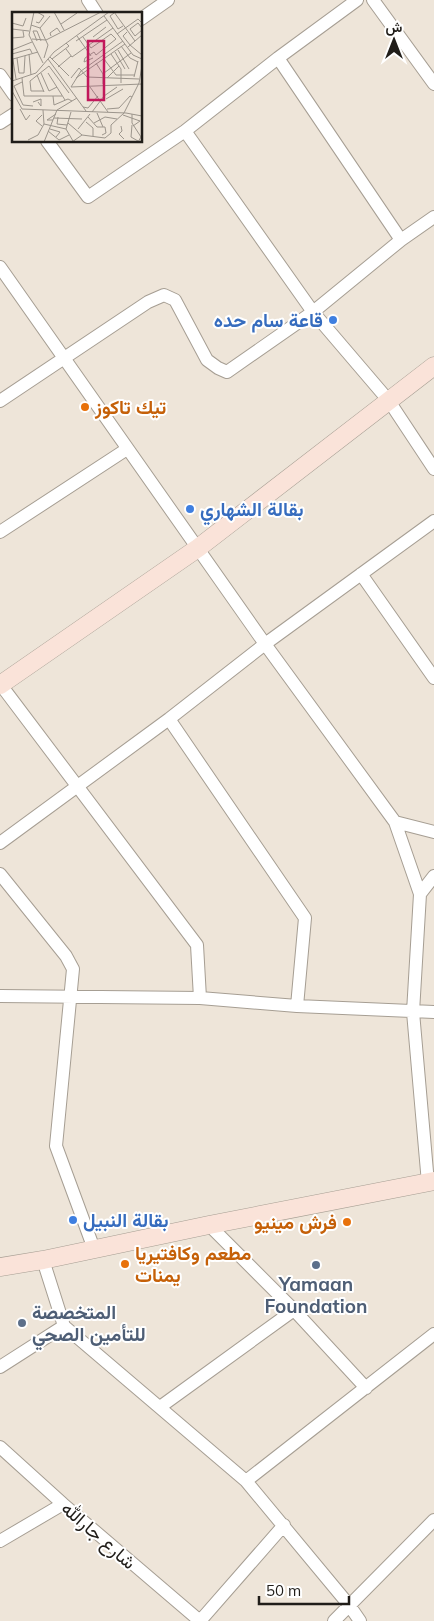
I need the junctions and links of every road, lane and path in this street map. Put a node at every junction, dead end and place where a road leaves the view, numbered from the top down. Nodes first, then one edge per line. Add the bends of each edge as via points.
1 (88, 0) edge
2 (168, 0) edge
3 (358, 0) edge
4 (373, 0) edge
5 (96, 12) edge
6 (142, 18) edge
7 (278, 58) junction
8 (0, 75) edge
9 (434, 84) edge
10 (12, 91) edge
11 (12, 115) edge
12 (0, 123) edge
13 (185, 131) junction
14 (49, 142) edge
15 (434, 217) edge
16 (401, 240) junction
17 (0, 267) edge
18 (313, 312) junction
19 (63, 358) junction
20 (434, 366) edge
21 (0, 401) edge
22 (389, 401) junction
23 (127, 449) junction
24 (434, 470) edge
25 (434, 520) edge
26 (0, 532) edge
27 (198, 548) junction
28 (361, 574) junction
29 (265, 644) junction
30 (434, 678) edge
31 (0, 685) edge
32 (169, 718) junction
33 (76, 786) junction
34 (395, 822) junction
35 (434, 832) edge
36 (0, 843) edge
37 (0, 874) edge
38 (434, 876) edge
39 (420, 894) junction
40 (0, 996) edge
41 (70, 997) junction
42 (200, 998) junction
43 (297, 1006) junction
44 (413, 1012) junction
45 (434, 1012) edge
46 (431, 1182) edge
47 (209, 1225) junction
48 (94, 1249) junction
49 (43, 1260) junction
50 (0, 1267) edge
51 (294, 1310) junction
52 (64, 1326) junction
53 (434, 1334) edge
54 (0, 1367) edge
55 (366, 1388) junction
56 (160, 1407) junction
57 (0, 1447) edge
58 (246, 1480) junction
59 (63, 1504) junction
60 (434, 1520) edge
61 (284, 1525) junction
62 (0, 1541) edge
63 (349, 1605) junction
64 (200, 1621) edge
65 (334, 1621) edge
66 (360, 1621) edge

1 - 5 street
2 - 6 street
3 - 7 street
4 - 9 street
7 - 13 street
7 - 16 street
8 - 10 street
11 - 12 street
13 - 14 street via 88,197
13 - 18 street
15 - 16 street
16 - 18 street
17 - 19 street
18 - 19 street via 227,372 208,360 175,300 164,295 148,302
18 - 22 street
19 - 21 street
19 - 23 street
20 - 22 street
22 - 24 street
22 - 27 street
23 - 26 street
23 - 27 street
25 - 28 street
27 - 29 street
27 - 31 street
28 - 29 street
28 - 30 street
29 - 32 street
29 - 34 street
31 - 33 street
32 - 33 street
32 - 43 street via 305,918
33 - 36 street
33 - 42 street via 197,945
34 - 35 street
34 - 39 street
37 - 41 street via 66,956 72,969
38 - 39 street
39 - 44 street
40 - 41 street
41 - 42 street
41 - 48 street via 56,1146
42 - 43 street
43 - 44 street
44 - 45 street
44 - 46 street
46 - 47 street
47 - 48 street
47 - 51 street
48 - 49 street
49 - 50 street
49 - 52 street
51 - 55 street
51 - 56 street
52 - 54 street
52 - 56 street
53 - 55 street
55 - 58 street
56 - 58 street
57 - 59 street, شارع جارالله
58 - 61 street
59 - 62 street
59 - 64 street, شارع جارالله
60 - 63 street
61 - 63 street
61 - 64 street
63 - 65 street
63 - 66 street

